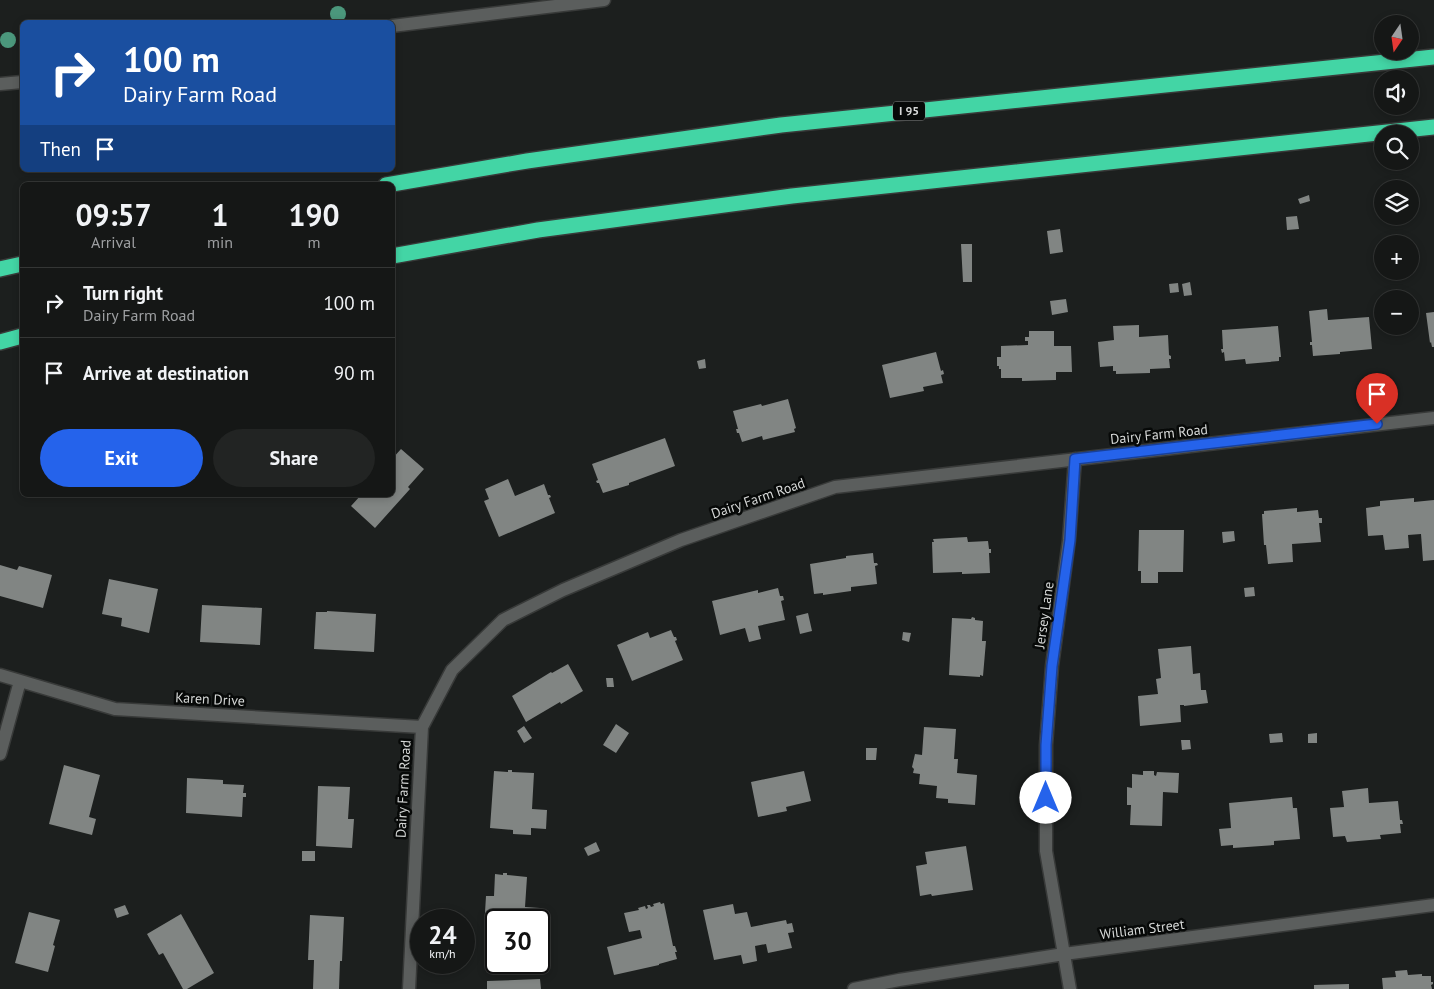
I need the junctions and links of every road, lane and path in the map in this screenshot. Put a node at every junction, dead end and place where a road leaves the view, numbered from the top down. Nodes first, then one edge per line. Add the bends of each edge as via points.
1 (604, 0) edge
2 (555, 3) edge
3 (395, 26) edge
4 (1434, 56) edge
5 (20, 82) edge
6 (0, 84) edge
7 (1434, 127) edge
8 (395, 183) edge
9 (395, 255) edge
10 (20, 264) edge
11 (0, 269) edge
12 (20, 337) edge
13 (0, 342) edge
14 (1434, 418) edge
15 (1075, 459) junction
16 (0, 675) edge
17 (20, 681) junction
18 (422, 727) junction
19 (0, 754) edge
20 (1434, 905) edge
21 (1064, 954) junction
22 (409, 989) edge
23 (854, 989) edge
24 (1070, 989) edge

1 - 2 street
2 - 3 street
4 - 8 highway, I 95 via 781,125
5 - 6 street
7 - 9 highway via 792,196 538,230
10 - 11 highway
12 - 13 highway
14 - 15 street, Dairy Farm Road
15 - 18 street, Dairy Farm Road via 835,487 681,540 563,590 503,620 452,670
15 - 21 street, Jersey Lane via 1070,540 1052,666 1046,745 1046,850
16 - 17 street, Karen Drive
17 - 18 street, Karen Drive via 115,709
17 - 19 street
18 - 22 street, Dairy Farm Road
20 - 21 street, William Street
21 - 23 street, William Street
21 - 24 street, Jersey Lane

